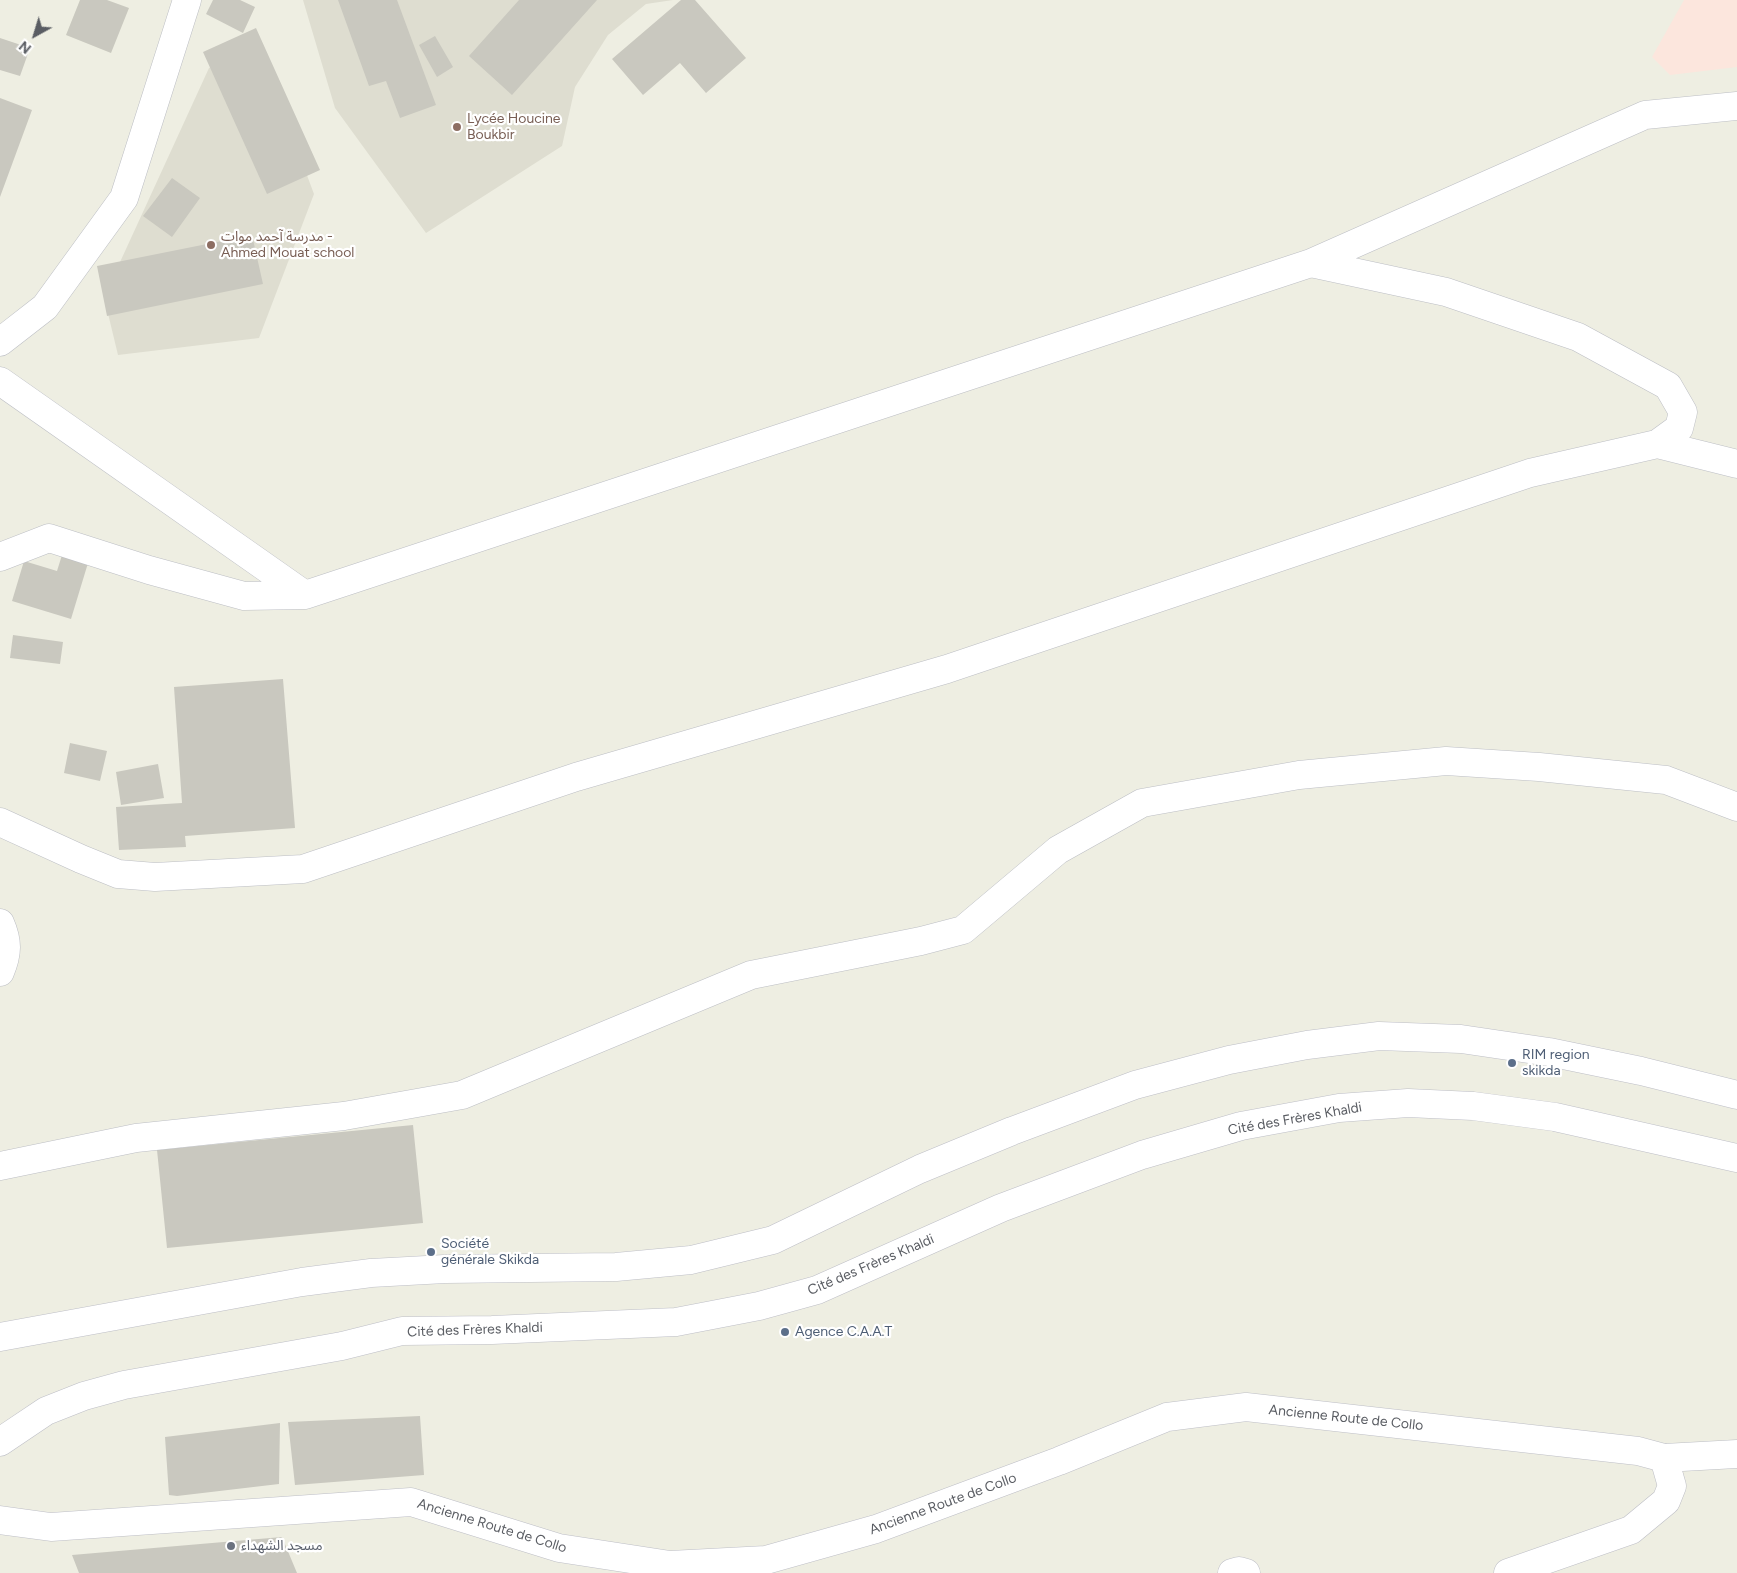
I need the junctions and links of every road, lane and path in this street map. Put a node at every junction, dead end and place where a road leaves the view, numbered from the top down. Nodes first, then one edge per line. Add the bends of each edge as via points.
1 (187, 0) edge
2 (1737, 106) edge
3 (1311, 263) junction
4 (0, 342) edge
5 (0, 381) edge
6 (1657, 444) junction
7 (1737, 464) edge
8 (0, 556) edge
9 (305, 595) junction
10 (1737, 807) edge
11 (0, 822) edge
12 (0, 923) edge
13 (0, 972) edge
14 (1737, 1094) edge
15 (1737, 1158) edge
16 (0, 1166) edge
17 (0, 1336) edge
18 (0, 1442) edge
19 (1737, 1454) edge
20 (1664, 1458) junction
21 (0, 1520) edge
22 (1232, 1573) edge
23 (1246, 1573) edge
24 (1508, 1573) edge

1 - 4 street via 124,198 45,307
2 - 3 street via 1645,115
3 - 6 street via 1446,292 1578,337 1668,386 1683,412 1679,428
3 - 9 street
5 - 9 street
6 - 7 street
6 - 11 street via 1530,473 947,669 576,777 302,869 155,877 118,874
8 - 9 street via 50,538 244,596
10 - 16 street via 1666,780 1446,761 1299,775 1142,803 1058,850 963,930 751,975 462,1096 344,1116 136,1138
12 - 13 street via 6,938 6,954
14 - 17 street via 1549,1052 1461,1039 1378,1036 1307,1045 1229,1060 1135,1085 920,1169 773,1240 690,1260 616,1267 371,1273 302,1282
15 - 18 street, Cité des Frères Khaldi via 1555,1117 1473,1106 1408,1103 1339,1108 1242,1126 1142,1155 1001,1208 817,1290 758,1306 676,1322 402,1331 342,1346 84,1396 46,1411
19 - 20 street, Ancienne Route de Collo
20 - 21 street, Ancienne Route de Collo via 1638,1451 1246,1407 1168,1417 876,1529 766,1560 670,1565 559,1548 411,1502 51,1527
20 - 24 street via 1672,1486 1666,1501 1631,1530
22 - 23 street

